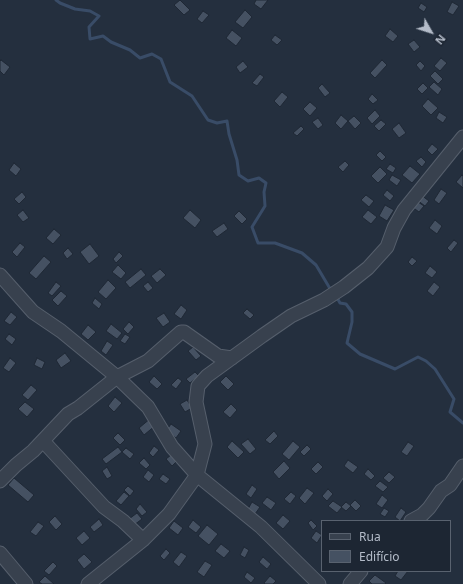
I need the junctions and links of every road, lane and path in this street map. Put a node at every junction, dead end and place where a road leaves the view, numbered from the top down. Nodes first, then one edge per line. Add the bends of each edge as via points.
1 (463, 137) edge
2 (1, 279) edge
3 (232, 358) junction
4 (117, 377) junction
5 (43, 441) junction
6 (463, 466) edge
7 (197, 475) junction
8 (0, 481) edge
9 (413, 520) edge
10 (143, 540) junction
11 (0, 553) edge
12 (360, 572) edge
13 (26, 584) edge
14 (88, 584) edge
15 (319, 584) edge
16 (350, 584) edge

1 - 3 street via 404,210 387,247 368,268 344,287 291,316
2 - 4 street via 33,312 61,331
3 - 4 street via 218,356 181,332 148,361
3 - 7 street via 198,386 196,402 205,444
4 - 5 street via 68,414
4 - 7 street via 148,407 172,447
5 - 8 street
5 - 10 street via 104,507
6 - 9 street via 429,508
7 - 10 street via 169,514
7 - 15 street via 261,527
10 - 14 street
11 - 13 street
12 - 16 street

